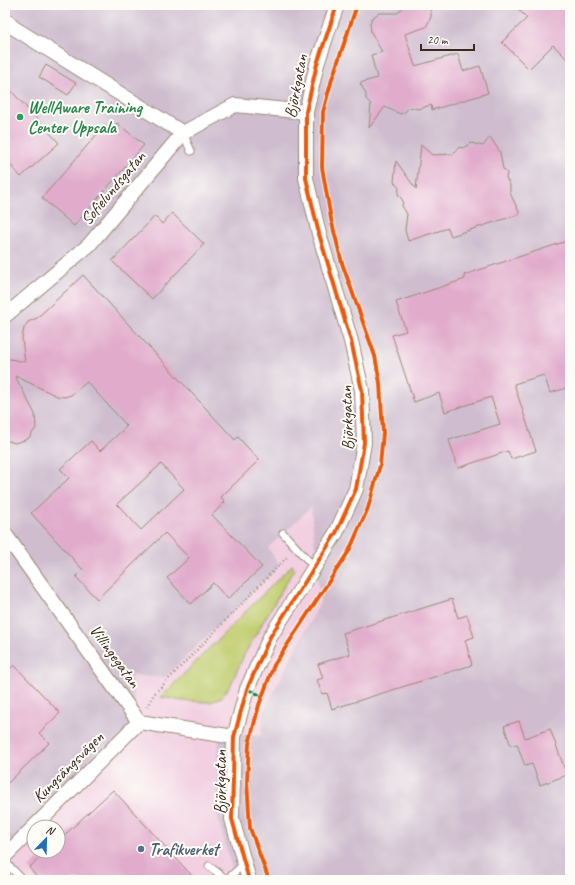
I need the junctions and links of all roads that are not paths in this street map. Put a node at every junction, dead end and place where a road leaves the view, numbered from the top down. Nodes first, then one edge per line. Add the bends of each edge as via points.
1 (338, 5) edge
2 (5, 20) edge
3 (306, 112) junction
4 (183, 133) junction
5 (191, 151) dead end
6 (5, 316) edge
7 (283, 533) dead end
8 (5, 534) edge
9 (314, 567) junction
10 (139, 722) junction
11 (234, 737) junction
12 (5, 856) edge
13 (5, 862) edge
14 (243, 865) junction
15 (209, 866) dead end
16 (23, 880) edge
17 (227, 880) edge
18 (248, 880) edge

1 - 3 street, Björkgatan via 317,64
2 - 4 street
3 - 4 street, Sofielundsgatan via 235,105
3 - 9 street, Björkgatan via 306,178 362,390 364,443 356,489 336,533
4 - 5 lane
4 - 6 street, Sofielundsgatan via 89,245
7 - 9 lane
8 - 10 street, Villingegatan
9 - 11 street, Björkgatan via 270,637 247,689
10 - 11 street
10 - 12 street, Kungsängsvägen
11 - 14 street, Björkgatan via 232,819
13 - 16 lane
14 - 17 lane
14 - 18 street, Björkgatan
15 - 17 lane

